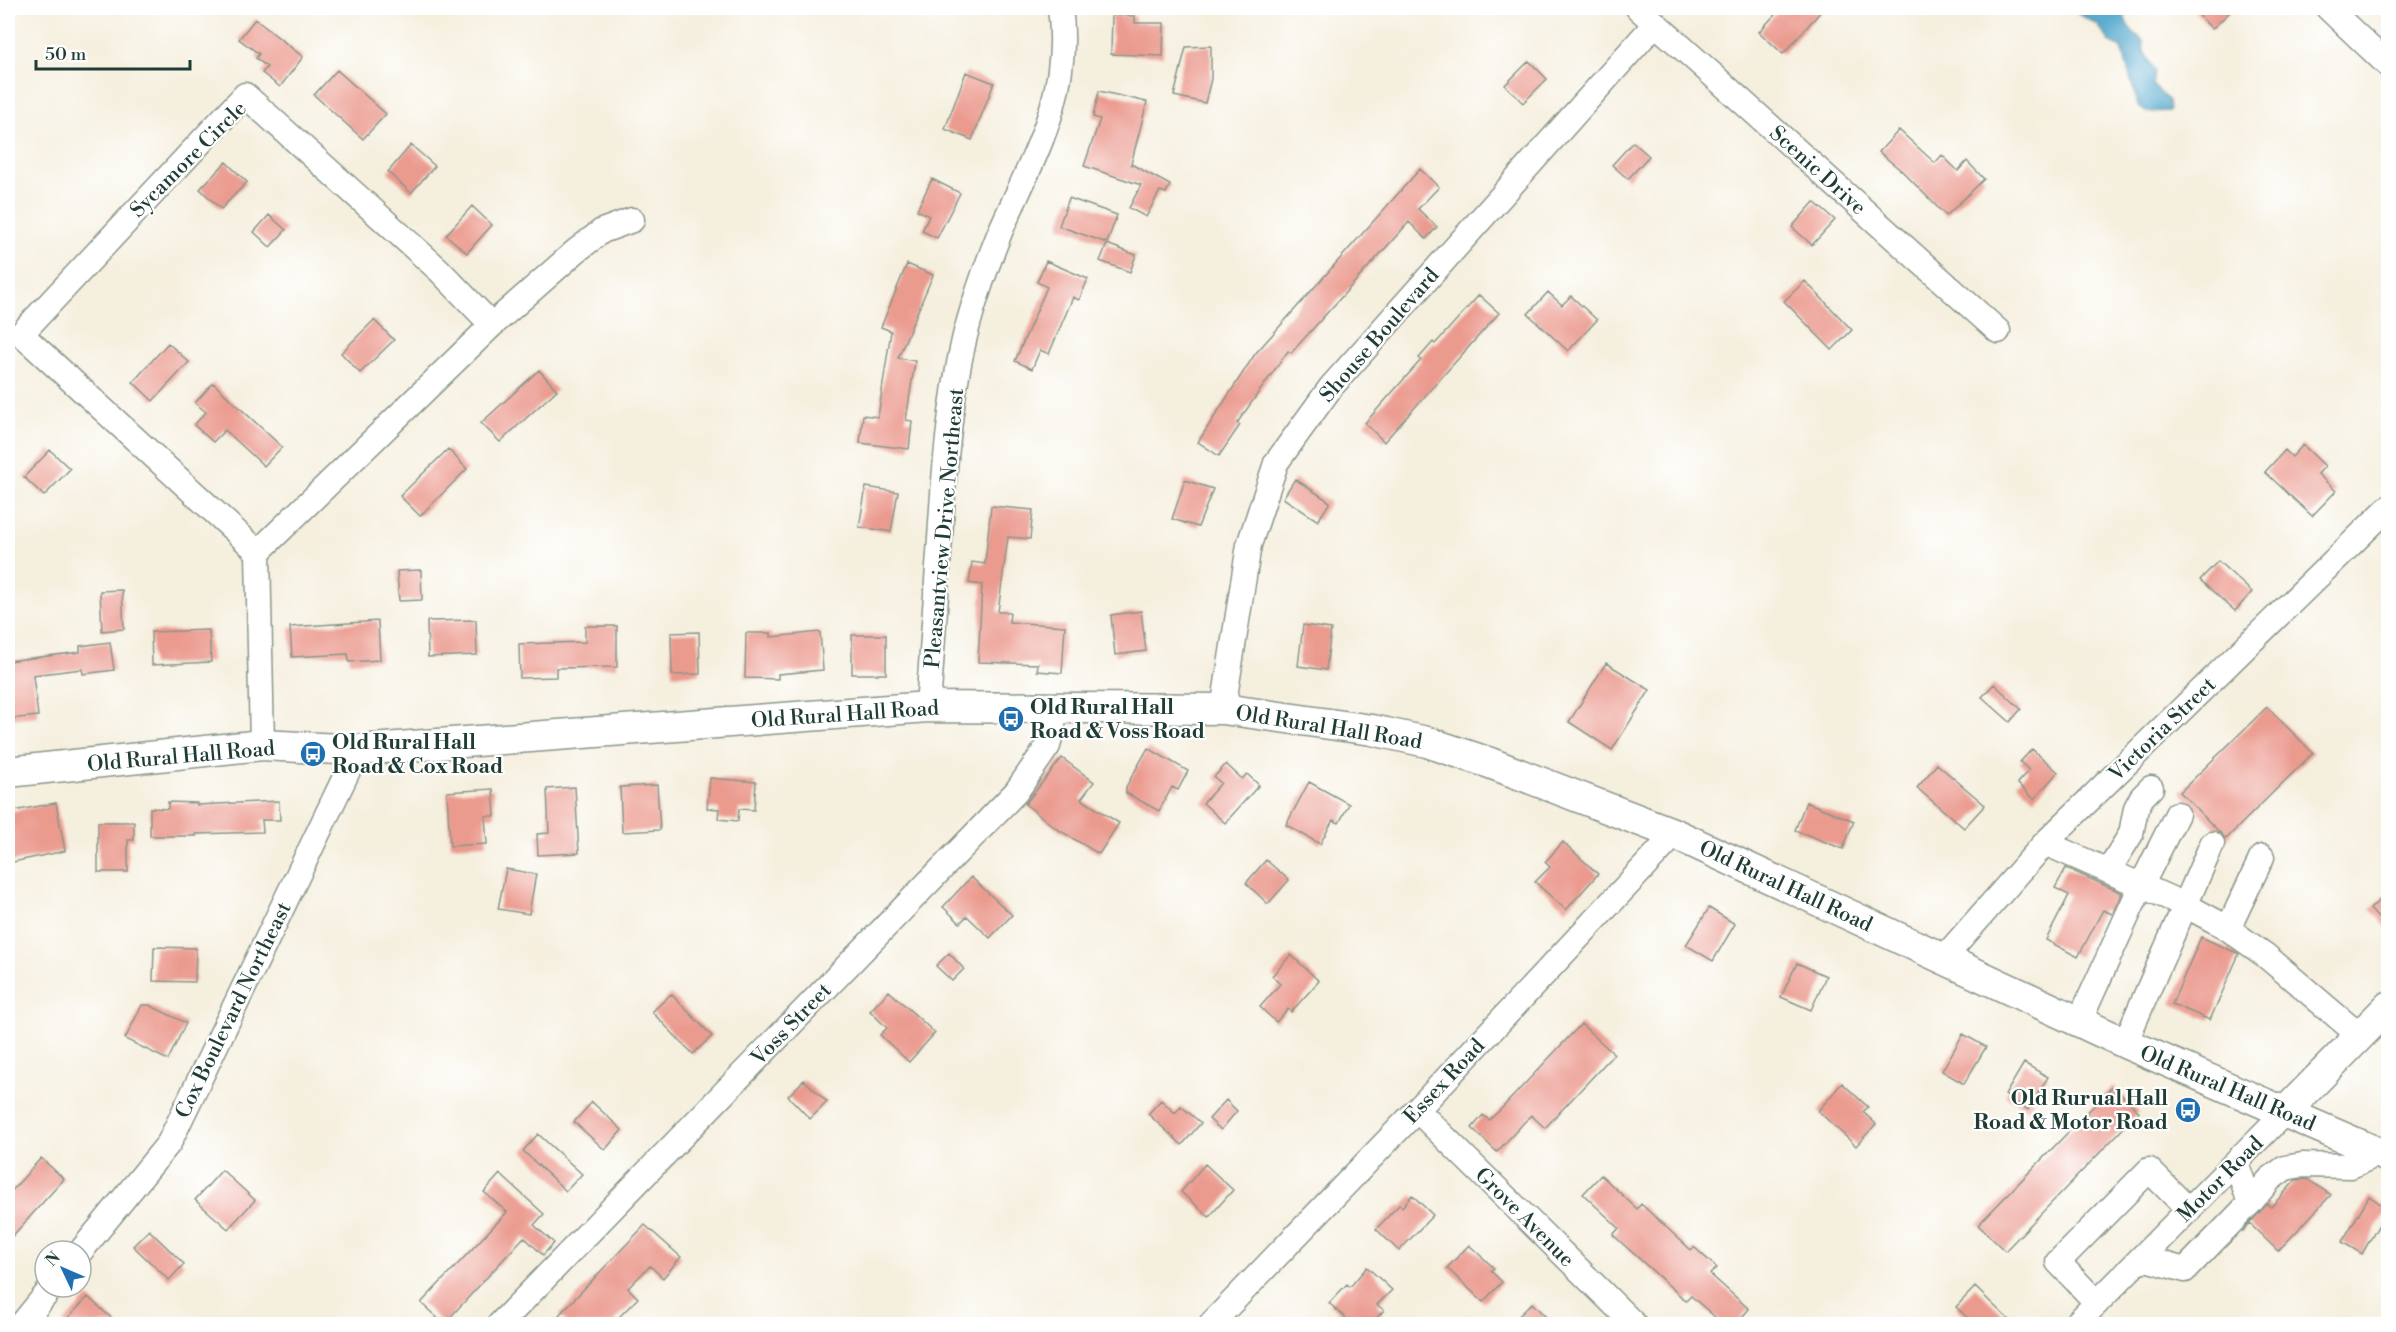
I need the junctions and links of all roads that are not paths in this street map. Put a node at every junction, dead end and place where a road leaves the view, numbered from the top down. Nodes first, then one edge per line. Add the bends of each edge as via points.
1 (1060, 8) edge
2 (2328, 8) edge
3 (1647, 16) edge
4 (2388, 65) edge
5 (632, 220) dead end
6 (492, 325) junction
7 (1998, 331) dead end
8 (2388, 508) edge
9 (258, 552) junction
10 (928, 707) junction
11 (1057, 708) junction
12 (1223, 709) junction
13 (262, 745) junction
14 (358, 750) junction
15 (8, 772) edge
16 (2151, 788) dead end
17 (2177, 814) dead end
18 (1675, 834) junction
19 (2045, 843) junction
20 (2212, 844) dead end
21 (2262, 857) dead end
22 (2108, 871) junction
23 (2141, 886) junction
24 (2185, 905) junction
25 (2228, 929) junction
26 (1943, 958) junction
27 (2388, 1007) edge
28 (2079, 1022) junction
29 (2360, 1036) junction
30 (2125, 1043) junction
31 (1417, 1110) junction
32 (2285, 1112) junction
33 (2384, 1155) edge
34 (2236, 1162) junction
35 (2250, 1203) junction
36 (2189, 1210) junction
37 (91, 1239) edge
38 (2142, 1258) junction
39 (42, 1299) edge
40 (2097, 1303) junction
41 (22, 1324) edge
42 (500, 1324) edge
43 (1211, 1324) edge
44 (1634, 1324) edge
45 (2076, 1324) edge

1 - 10 street, Pleasantview Drive Northeast via 1061,65 1055,103 980,286 958,374 944,481
2 - 4 street
3 - 7 street, Scenic Drive
3 - 12 street, Shouse Boulevard via 1331,387 1276,464 1249,545
5 - 6 street via 602,231
6 - 9 street
6 - 9 street, Sycamore Circle via 439,270 245,95 21,334
8 - 19 street, Victoria Street
9 - 13 street
10 - 11 main road, Old Rural Hall Road
10 - 14 main road, Old Rural Hall Road
11 - 12 main road, Old Rural Hall Road
11 - 42 street, Voss Street via 1048,746 1016,792
12 - 18 main road, Old Rural Hall Road via 1361,728 1427,742
13 - 14 main road, Old Rural Hall Road
13 - 15 main road, Old Rural Hall Road
14 - 37 street, Cox Boulevard Northeast via 169,1143
16 - 22 street via 2136,808 2131,834
17 - 23 street
18 - 26 main road, Old Rural Hall Road
18 - 31 street, Essex Road
19 - 22 street
19 - 26 street, Victoria Street
20 - 24 street
21 - 25 street
22 - 23 street
23 - 24 street
23 - 28 street
24 - 25 street
24 - 30 street
25 - 29 street via 2265,955
26 - 28 main road, Old Rural Hall Road
27 - 29 main road, Motor Road
28 - 30 main road, Old Rural Hall Road
29 - 32 main road, Motor Road
30 - 32 main road, Old Rural Hall Road
31 - 43 street, Essex Road
31 - 44 street, Grove Avenue
32 - 33 main road, Old Rural Hall Road
32 - 34 street, Motor Road
33 - 35 street via 2351,1166 2285,1168
34 - 35 street
34 - 36 street, Motor Road
35 - 38 street via 2185,1270
36 - 38 street, Motor Road
36 - 40 street via 2149,1170 2140,1178 2058,1262
38 - 40 street, Motor Road
39 - 41 street
40 - 45 street, Motor Road

